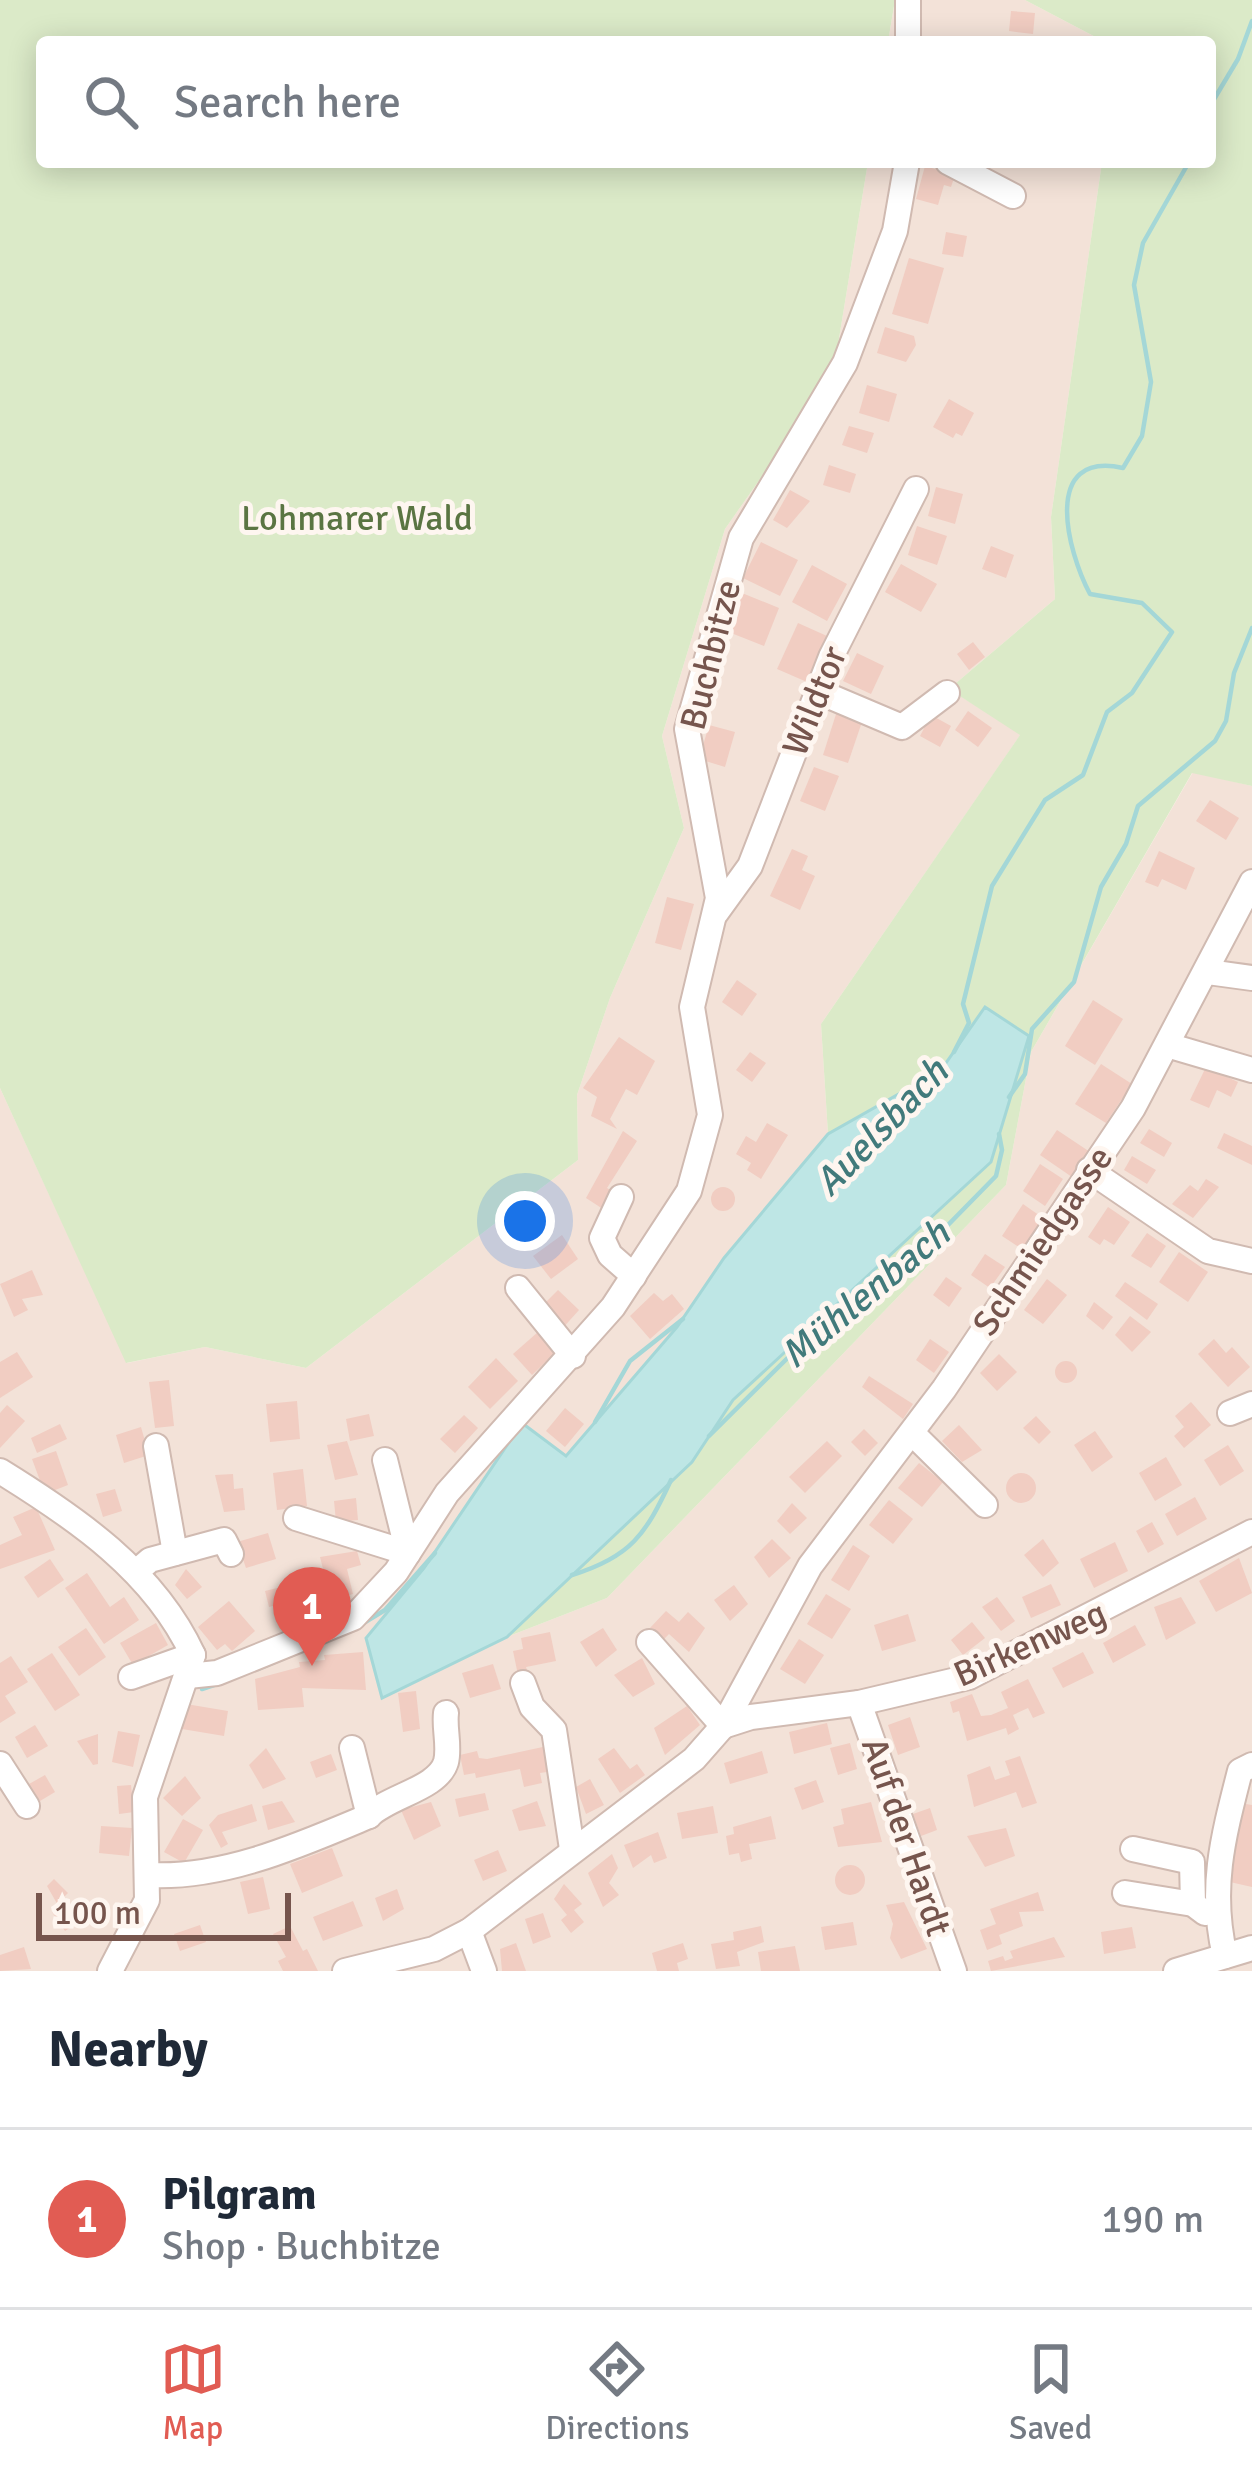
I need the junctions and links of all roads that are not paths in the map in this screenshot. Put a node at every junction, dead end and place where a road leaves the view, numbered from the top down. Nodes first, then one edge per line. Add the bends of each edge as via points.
1 (908, 0) edge
2 (908, 36) edge
3 (906, 168) edge
4 (959, 168) edge
5 (1012, 196) dead end
6 (916, 489) dead end
7 (817, 691) junction
8 (947, 692) dead end
9 (1252, 882) edge
10 (716, 913) junction
11 (1208, 972) junction
12 (1252, 978) edge
13 (1168, 1045) junction
14 (1252, 1070) edge
15 (1089, 1170) junction
16 (621, 1197) dead end
17 (1252, 1261) edge
18 (634, 1276) junction
19 (518, 1288) dead end
20 (573, 1356) junction
21 (913, 1433) junction
22 (156, 1446) dead end
23 (385, 1460) dead end
24 (0, 1471) edge
25 (985, 1505) dead end
26 (296, 1518) dead end
27 (1252, 1532) edge
28 (175, 1553) junction
29 (408, 1553) junction
30 (231, 1554) dead end
31 (136, 1572) junction
32 (649, 1642) dead end
33 (190, 1665) junction
34 (131, 1677) dead end
35 (523, 1683) dead end
36 (859, 1703) junction
37 (446, 1713) dead end
38 (723, 1726) junction
39 (352, 1748) dead end
40 (0, 1764) edge
41 (1252, 1765) edge
42 (27, 1806) dead end
43 (368, 1816) junction
44 (572, 1849) junction
45 (1133, 1849) dead end
46 (148, 1875) junction
47 (1125, 1893) dead end
48 (1193, 1904) junction
49 (1216, 1921) junction
50 (469, 1931) junction
51 (1252, 1948) edge
52 (1225, 1956) junction
53 (110, 1971) edge
54 (345, 1971) edge
55 (484, 1971) edge
56 (951, 1971) edge
57 (1176, 1971) edge

1 - 2 street
3 - 10 street, Buchbitze via 895,231 844,363 741,538 692,708 688,748
4 - 5 street
6 - 7 street, Wildtor
7 - 8 street via 902,727
7 - 10 street, Wildtor via 750,866
9 - 11 street, Schmiedgasse
10 - 18 street, Buchbitze via 692,1007 710,1115 704,1148 673,1221
11 - 12 street
11 - 13 street, Schmiedgasse
13 - 14 street
13 - 15 street, Schmiedgasse
15 - 17 street via 1208,1251
15 - 21 street, Schmiedgasse
16 - 18 street via 602,1238
18 - 20 street, Buchbitze
19 - 20 street
20 - 29 street, Buchbitze via 447,1493
21 - 25 street
21 - 38 street, Schmiedgasse via 810,1565
22 - 28 street
23 - 29 street
24 - 31 street
26 - 29 street
27 - 36 street, Birkenweg via 969,1677
28 - 30 street via 224,1540
28 - 31 street
29 - 33 street, Buchbitze via 353,1618 217,1673
31 - 33 street via 177,1620
32 - 38 street
33 - 34 street, Buchbitze
33 - 46 street via 145,1797
35 - 44 street via 554,1730
36 - 38 street, Birkenweg
36 - 56 street, Auf der Hardt
37 - 43 street via 446,1762 438,1777
38 - 44 street, Schmiedgasse via 694,1759
39 - 43 street
40 - 42 street
41 - 49 street via 1240,1771 1217,1857
43 - 46 street via 239,1863 186,1877
44 - 50 street, Schmiedgasse
45 - 48 street via 1192,1862
46 - 53 street via 140,1918
47 - 48 street
48 - 49 street
49 - 52 street
50 - 54 street, Schmiedgasse via 434,1949
50 - 55 street
51 - 52 street
52 - 57 street

